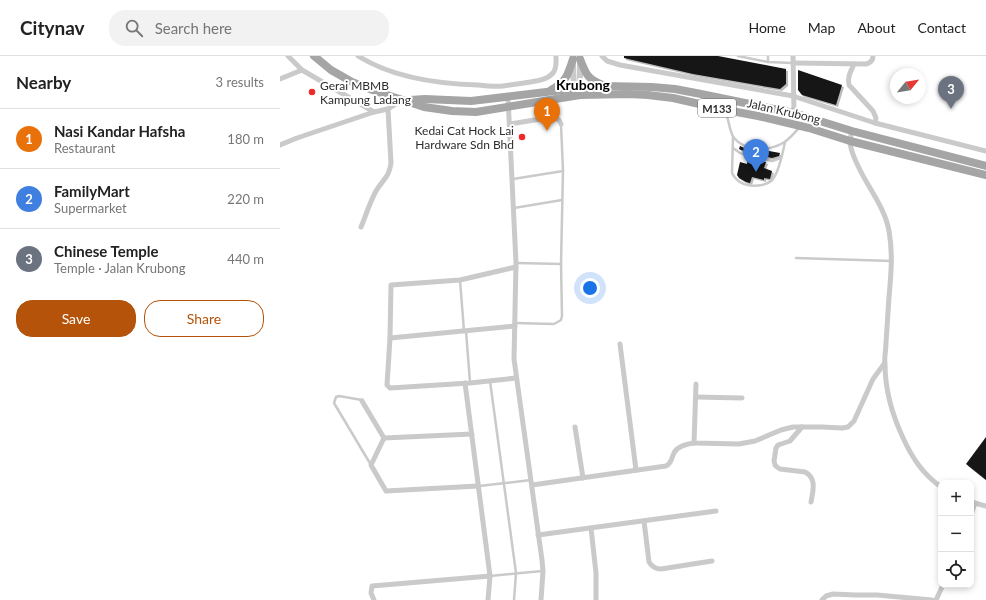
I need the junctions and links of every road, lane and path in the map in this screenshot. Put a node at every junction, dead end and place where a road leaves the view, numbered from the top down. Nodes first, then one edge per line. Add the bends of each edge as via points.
1 (288, 56) edge
2 (314, 56) edge
3 (358, 56) edge
4 (556, 56) edge
5 (602, 56) edge
6 (738, 56) edge
7 (768, 56) edge
8 (793, 56) edge
9 (873, 56) edge
10 (576, 58) edge
11 (768, 62) junction
12 (793, 63) junction
13 (854, 64) junction
14 (302, 70) junction
15 (280, 79) edge
16 (605, 86) junction
17 (547, 92) junction
18 (577, 92) junction
19 (793, 96) junction
20 (508, 97) junction
21 (405, 100) junction
22 (508, 106) junction
23 (388, 109) junction
24 (726, 110) junction
25 (374, 112) junction
26 (794, 113) junction
27 (875, 123) junction
28 (510, 124) junction
29 (561, 124) joint
30 (801, 126) junction
31 (852, 131) junction
32 (733, 137) junction
33 (850, 141) junction
34 (785, 142) junction
35 (280, 145) edge
36 (733, 148) junction
37 (986, 151) edge
38 (781, 158) junction
39 (986, 166) edge
40 (563, 171) junction
41 (986, 175) edge
42 (513, 180) junction
43 (562, 200) junction
44 (514, 208) junction
45 (361, 227) dead end
46 (796, 258) dead end
47 (892, 261) junction
48 (561, 264) junction
49 (516, 265) junction
50 (460, 280) junction
51 (515, 325) junction
52 (465, 331) junction
53 (390, 338) junction
54 (620, 344) dead end
55 (884, 364) junction
56 (516, 378) junction
57 (490, 381) junction
58 (468, 383) junction
59 (696, 384) dead end
60 (696, 397) junction
61 (742, 398) dead end
62 (362, 401) joint
63 (575, 427) dead end
64 (802, 427) junction
65 (472, 434) junction
66 (384, 438) junction
67 (694, 443) junction
68 (371, 465) junction
69 (636, 470) junction
70 (582, 478) junction
71 (504, 483) junction
72 (531, 483) junction
73 (938, 484) edge
74 (478, 486) junction
75 (811, 502) dead end
76 (974, 503) edge
77 (986, 506) edge
78 (716, 511) dead end
79 (644, 521) junction
80 (591, 528) junction
81 (538, 535) junction
82 (712, 560) dead end
83 (543, 571) junction
84 (516, 573) junction
85 (490, 576) junction
86 (942, 588) edge
87 (374, 600) edge
88 (488, 600) edge
89 (514, 600) edge
90 (541, 600) edge
91 (596, 600) edge
92 (822, 600) edge
93 (932, 600) edge
94 (936, 600) edge

1 - 14 street
2 - 21 main road, Jalan Krubong / M133 via 352,82
3 - 4 street via 396,74 431,82 503,86 549,77 555,70
5 - 19 street via 607,61 620,65
6 - 11 lane
7 - 11 lane
8 - 12 street
9 - 13 street via 870,63
10 - 16 main road via 593,81
10 - 17 main road via 563,82
10 - 18 street
11 - 12 lane
12 - 13 street
12 - 19 street
13 - 27 street via 849,84 873,111
14 - 15 street
14 - 25 street
16 - 18 main road, Jalan Krubong / M133
16 - 26 main road, Jalan Krubong / M133 via 652,86 674,89
17 - 18 main road, Jalan Krubong / M133
17 - 20 main road, Jalan Krubong / M133
18 - 22 main road, Jalan Krubong / M133
18 - 24 main road, Jalan Krubong / M133 via 673,98
19 - 26 street
19 - 27 street
20 - 21 main road, Jalan Krubong / M133 via 471,101
20 - 22 street
21 - 22 main road, Jalan Krubong / M133 via 424,107 452,111 476,112
21 - 23 street
22 - 28 street
23 - 25 street
23 - 45 street via 390,168 375,192
24 - 30 main road, Jalan Krubong / M133
24 - 32 lane
25 - 35 street
26 - 31 main road, Jalan Krubong / M133
27 - 37 street
28 - 29 street via 553,117
28 - 42 street
29 - 40 lane
30 - 33 main road, Jalan Krubong / M133
30 - 34 lane
31 - 33 street
31 - 39 main road, Jalan Krubong / M133
32 - 34 lane via 742,144 754,148 775,147
32 - 36 lane
33 - 41 main road, Jalan Krubong / M133
33 - 47 street via 853,155 885,216
34 - 38 lane
36 - 38 lane via 740,153 772,161
36 - 38 lane via 732,173 742,184 750,186 770,182
40 - 42 lane
40 - 43 lane
42 - 44 street
43 - 44 lane
43 - 48 lane
44 - 49 street
46 - 47 lane
47 - 55 street
48 - 49 lane
48 - 51 lane via 561,320 554,324
49 - 50 street
49 - 51 street
50 - 52 lane
50 - 53 street via 391,285
51 - 52 street
51 - 56 street
52 - 53 street
52 - 58 lane
53 - 58 street via 387,385 390,388
54 - 69 street
55 - 64 street via 873,379 854,421 848,427
55 - 73 street via 892,410 899,430 919,467
56 - 57 street
56 - 72 street
57 - 58 street
57 - 71 lane
58 - 65 street
59 - 60 street
60 - 61 street
60 - 67 street
62 - 66 street
62 - 68 lane via 339,396 334,403
63 - 70 street
64 - 67 street via 781,430 747,443
64 - 75 street via 790,441 778,445 774,461 780,469 805,472 812,477 814,485
65 - 66 street
65 - 74 street
66 - 68 street
67 - 69 street via 676,450 672,461 666,466
68 - 74 street via 386,491
69 - 70 street
70 - 72 street
71 - 72 lane
71 - 74 lane
71 - 84 lane
72 - 81 street
74 - 85 street
76 - 77 street
78 - 79 street
79 - 80 street
79 - 82 street via 649,562 656,569
80 - 81 street
80 - 91 street
81 - 83 street
83 - 84 lane
83 - 90 street
84 - 85 lane
84 - 89 lane
85 - 87 street via 372,586
85 - 88 street
86 - 94 street
92 - 93 street via 832,594

